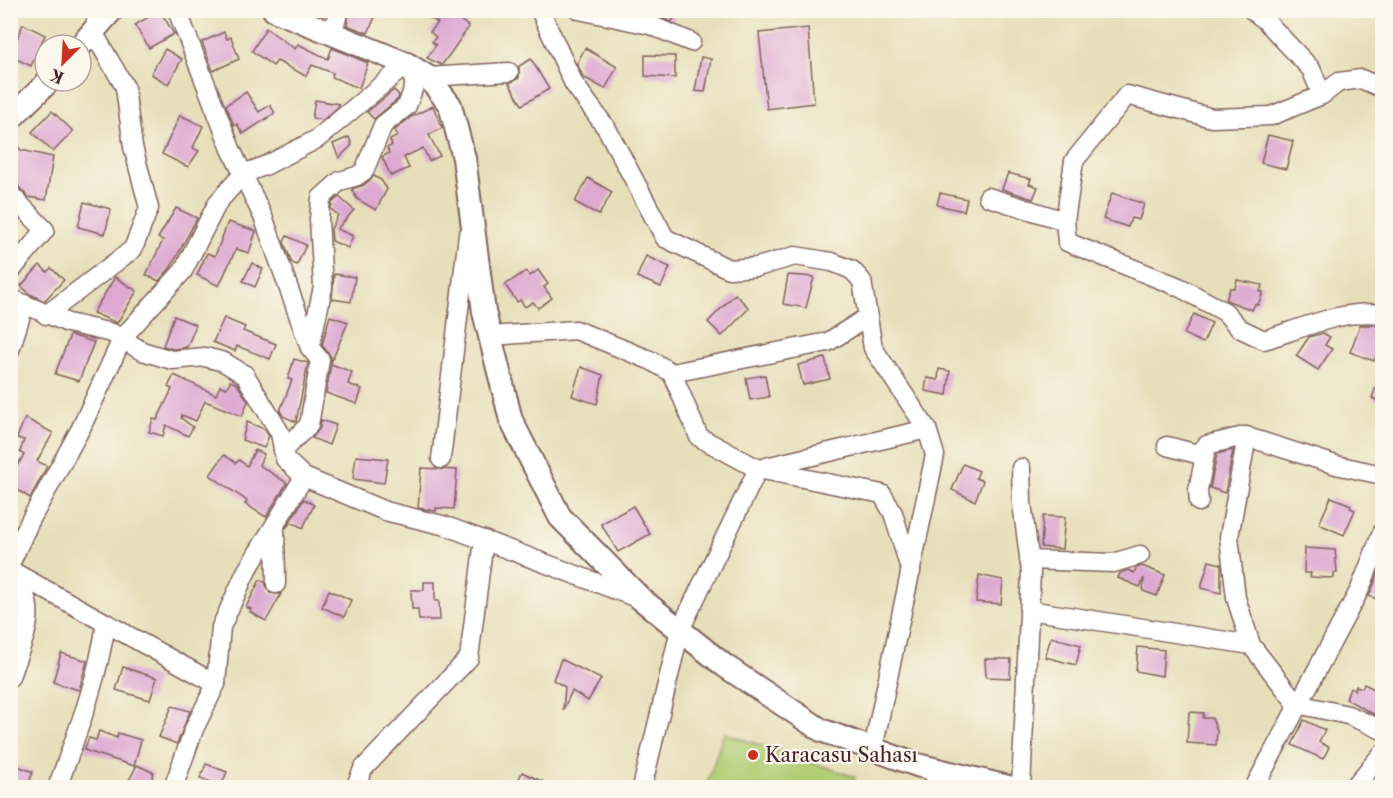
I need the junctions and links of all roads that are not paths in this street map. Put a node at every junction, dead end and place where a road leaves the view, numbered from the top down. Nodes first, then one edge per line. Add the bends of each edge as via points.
1 (99, 10) edge
2 (112, 10) edge
3 (177, 10) edge
4 (274, 10) edge
5 (339, 10) edge
6 (540, 10) edge
7 (579, 10) edge
8 (1252, 10) edge
9 (89, 33) edge
10 (92, 33) edge
11 (332, 34) junction
12 (691, 42) dead end
13 (93, 47) edge
14 (407, 64) junction
15 (508, 72) dead end
16 (428, 77) junction
17 (1383, 88) edge
18 (37, 93) edge
19 (1322, 95) junction
20 (10, 119) edge
21 (243, 174) junction
22 (10, 194) edge
23 (988, 197) dead end
24 (471, 214) junction
25 (1065, 221) junction
26 (10, 272) edge
27 (17, 302) edge
28 (1383, 314) edge
29 (46, 315) junction
30 (866, 318) junction
31 (490, 336) junction
32 (122, 339) junction
33 (310, 348) junction
34 (10, 350) edge
35 (672, 373) junction
36 (927, 429) junction
37 (1247, 436) junction
38 (1207, 445) junction
39 (1167, 446) dead end
40 (283, 450) junction
41 (441, 459) dead end
42 (1021, 468) dead end
43 (758, 469) junction
44 (1383, 476) edge
45 (304, 477) junction
46 (1199, 502) dead end
47 (274, 525) junction
48 (484, 540) junction
49 (1380, 545) edge
50 (1140, 555) dead end
51 (1029, 560) junction
52 (10, 564) edge
53 (10, 571) edge
54 (912, 573) junction
55 (276, 584) dead end
56 (641, 599) junction
57 (1029, 610) junction
58 (106, 623) junction
59 (680, 630) junction
60 (1251, 645) junction
61 (10, 677) edge
62 (216, 684) junction
63 (1297, 704) junction
64 (1383, 730) edge
65 (873, 749) junction
66 (1383, 754) edge
67 (936, 779) edge
68 (57, 788) edge
69 (173, 788) edge
70 (355, 788) edge
71 (642, 788) edge
72 (1012, 788) edge
73 (1021, 788) edge
74 (1254, 788) edge
75 (1353, 788) edge

1 - 9 street
2 - 10 main road
3 - 21 street
4 - 11 main road
5 - 11 street
6 - 30 street via 573,84 607,129 665,238 729,269 757,267 795,256 832,262 852,270 862,281
7 - 12 street via 650,25
8 - 19 street via 1311,69
11 - 14 main road
13 - 29 street via 125,87 133,147 150,208 133,249
14 - 16 main road
14 - 21 street via 317,139
14 - 33 street via 415,84 407,106 383,124 364,171 340,182 321,198 323,287
15 - 16 street
16 - 24 main road via 450,105 464,158
17 - 19 street via 1361,79 1339,82
18 - 20 main road
19 - 25 street via 1271,116 1212,118 1127,95 1074,161
21 - 32 street via 218,202 183,271
21 - 33 street via 264,219
22 - 26 street via 45,230
23 - 25 street
24 - 31 main road
24 - 41 street
25 - 28 street via 1067,242 1179,286 1225,312 1239,328 1264,340 1318,323 1369,312
27 - 29 street
27 - 34 street
29 - 32 street
30 - 35 street via 828,342
30 - 36 street via 873,348
31 - 35 street via 576,330
31 - 56 main road via 511,420 560,517
32 - 40 street via 142,351 172,360 205,357 224,362 246,375 280,433
32 - 52 street
33 - 40 street via 320,360 309,425
35 - 43 street via 699,437
36 - 43 street
36 - 54 street via 935,455
37 - 38 street
37 - 44 street
37 - 60 street via 1229,537 1236,598
38 - 39 street via 1197,454
38 - 46 street
40 - 45 street via 285,459
42 - 51 street
43 - 54 street via 882,494 893,513
43 - 59 street
45 - 47 street
45 - 48 street via 385,510
47 - 55 street
47 - 62 street via 246,572 221,627
48 - 56 street
48 - 70 street via 469,658 363,769
49 - 63 street via 1323,661
50 - 51 street via 1113,563
51 - 57 street
53 - 58 street
53 - 61 street via 25,589 30,615
54 - 65 street
56 - 59 main road
57 - 60 street
57 - 73 street
58 - 62 street
58 - 68 street via 101,656
59 - 65 main road via 725,666 821,730
59 - 71 street
60 - 63 street
62 - 69 street via 194,729
63 - 64 street via 1348,715
63 - 74 street
65 - 67 main road
66 - 75 street
67 - 72 main road

